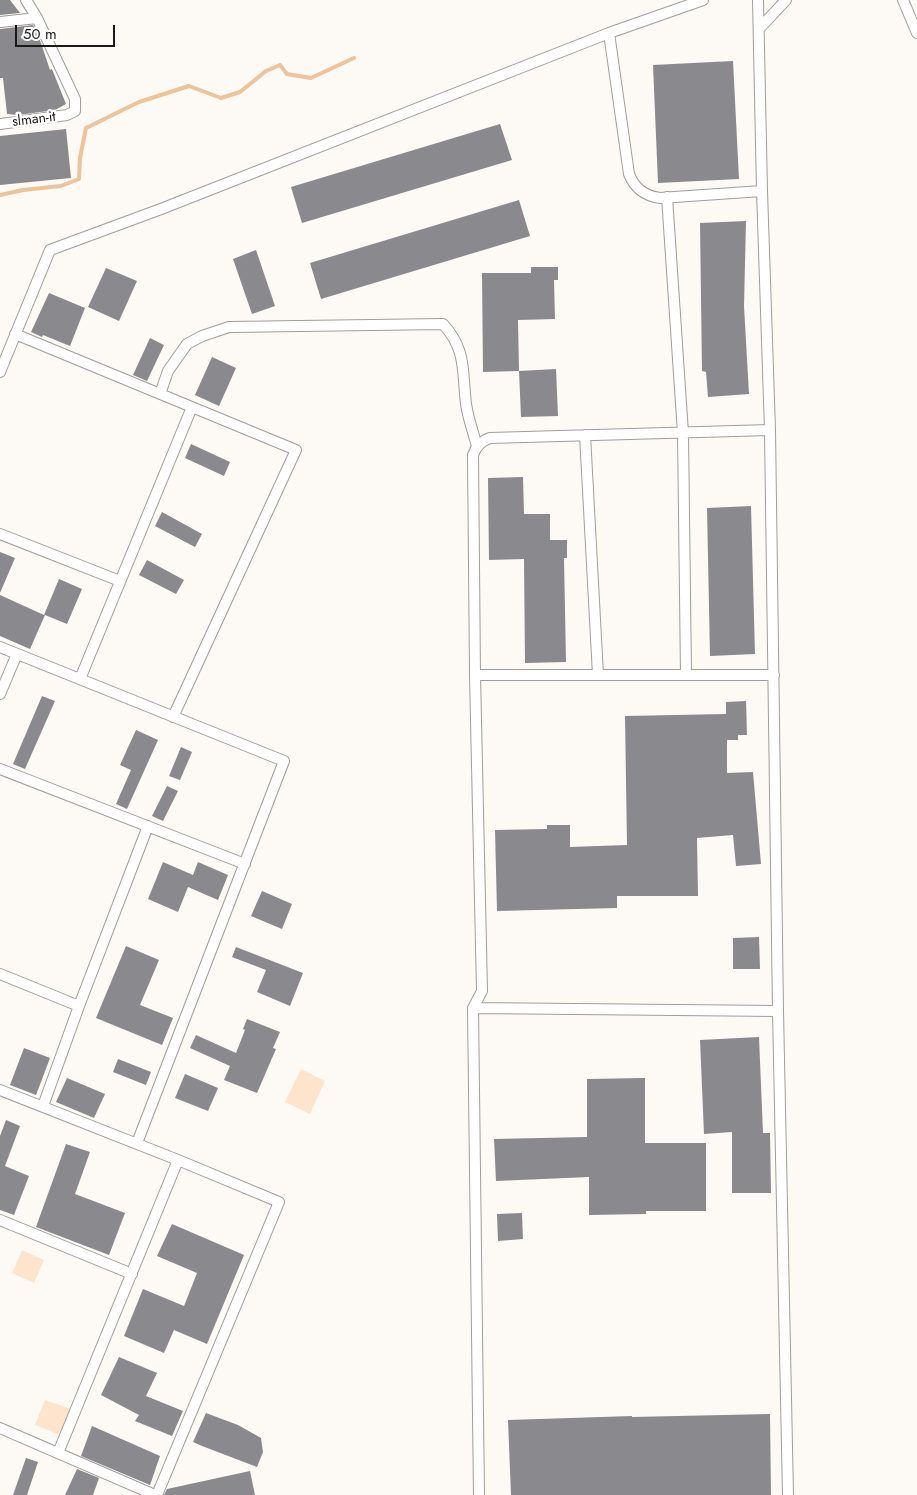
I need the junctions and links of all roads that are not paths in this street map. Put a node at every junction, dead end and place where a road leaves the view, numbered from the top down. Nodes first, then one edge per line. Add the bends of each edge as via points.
1 (26, 0) edge
2 (703, 0) edge
3 (758, 0) edge
4 (786, 0) edge
5 (903, 0) edge
6 (37, 18) junction
7 (0, 22) edge
8 (759, 29) junction
9 (608, 32) junction
10 (917, 33) edge
11 (0, 124) edge
12 (762, 191) junction
13 (667, 197) junction
14 (15, 334) junction
15 (0, 372) edge
16 (160, 394) junction
17 (192, 407) junction
18 (770, 430) junction
19 (683, 433) junction
20 (585, 435) junction
21 (477, 446) junction
22 (0, 534) edge
23 (120, 581) junction
24 (0, 647) edge
25 (17, 654) junction
26 (475, 675) junction
27 (598, 675) junction
28 (686, 675) junction
29 (774, 675) junction
30 (80, 679) junction
31 (0, 694) edge
32 (173, 717) junction
33 (0, 769) edge
34 (148, 826) junction
35 (244, 864) junction
36 (0, 974) edge
37 (79, 1006) junction
38 (473, 1008) junction
39 (778, 1011) junction
40 (0, 1090) edge
41 (43, 1106) junction
42 (137, 1143) junction
43 (178, 1160) junction
44 (0, 1220) edge
45 (132, 1274) junction
46 (0, 1428) edge
47 (58, 1453) junction
48 (156, 1495) edge
49 (479, 1495) edge
50 (788, 1495) edge

1 - 6 street
2 - 9 street
3 - 8 street
4 - 8 street
5 - 10 street
6 - 7 street
6 - 11 street, slman-it via 76,99 75,111 67,115
8 - 12 street
9 - 13 street via 629,174 647,195
9 - 14 street via 50,250
12 - 13 street
12 - 18 street
13 - 19 street
14 - 15 street
14 - 16 street
16 - 17 street
16 - 21 street via 168,371 187,344 229,327 443,324 460,349 466,406
17 - 23 street
17 - 32 street via 296,450
18 - 19 street
18 - 29 street
19 - 20 street
19 - 28 street
20 - 21 street via 490,438
20 - 27 street
21 - 26 street via 473,455
22 - 23 street
23 - 30 street
24 - 25 street
25 - 30 street
25 - 31 street
26 - 27 street
26 - 38 street via 482,991
27 - 28 street
28 - 29 street
29 - 39 street
30 - 32 street
32 - 35 street via 284,761
33 - 34 street
34 - 35 street
34 - 37 street
35 - 42 street
36 - 37 street
37 - 41 street
38 - 39 street
38 - 49 street
39 - 50 street
40 - 41 street
41 - 42 street
42 - 43 street
43 - 45 street
43 - 48 street via 279,1202
44 - 45 street
45 - 47 street
46 - 47 street
47 - 48 street

